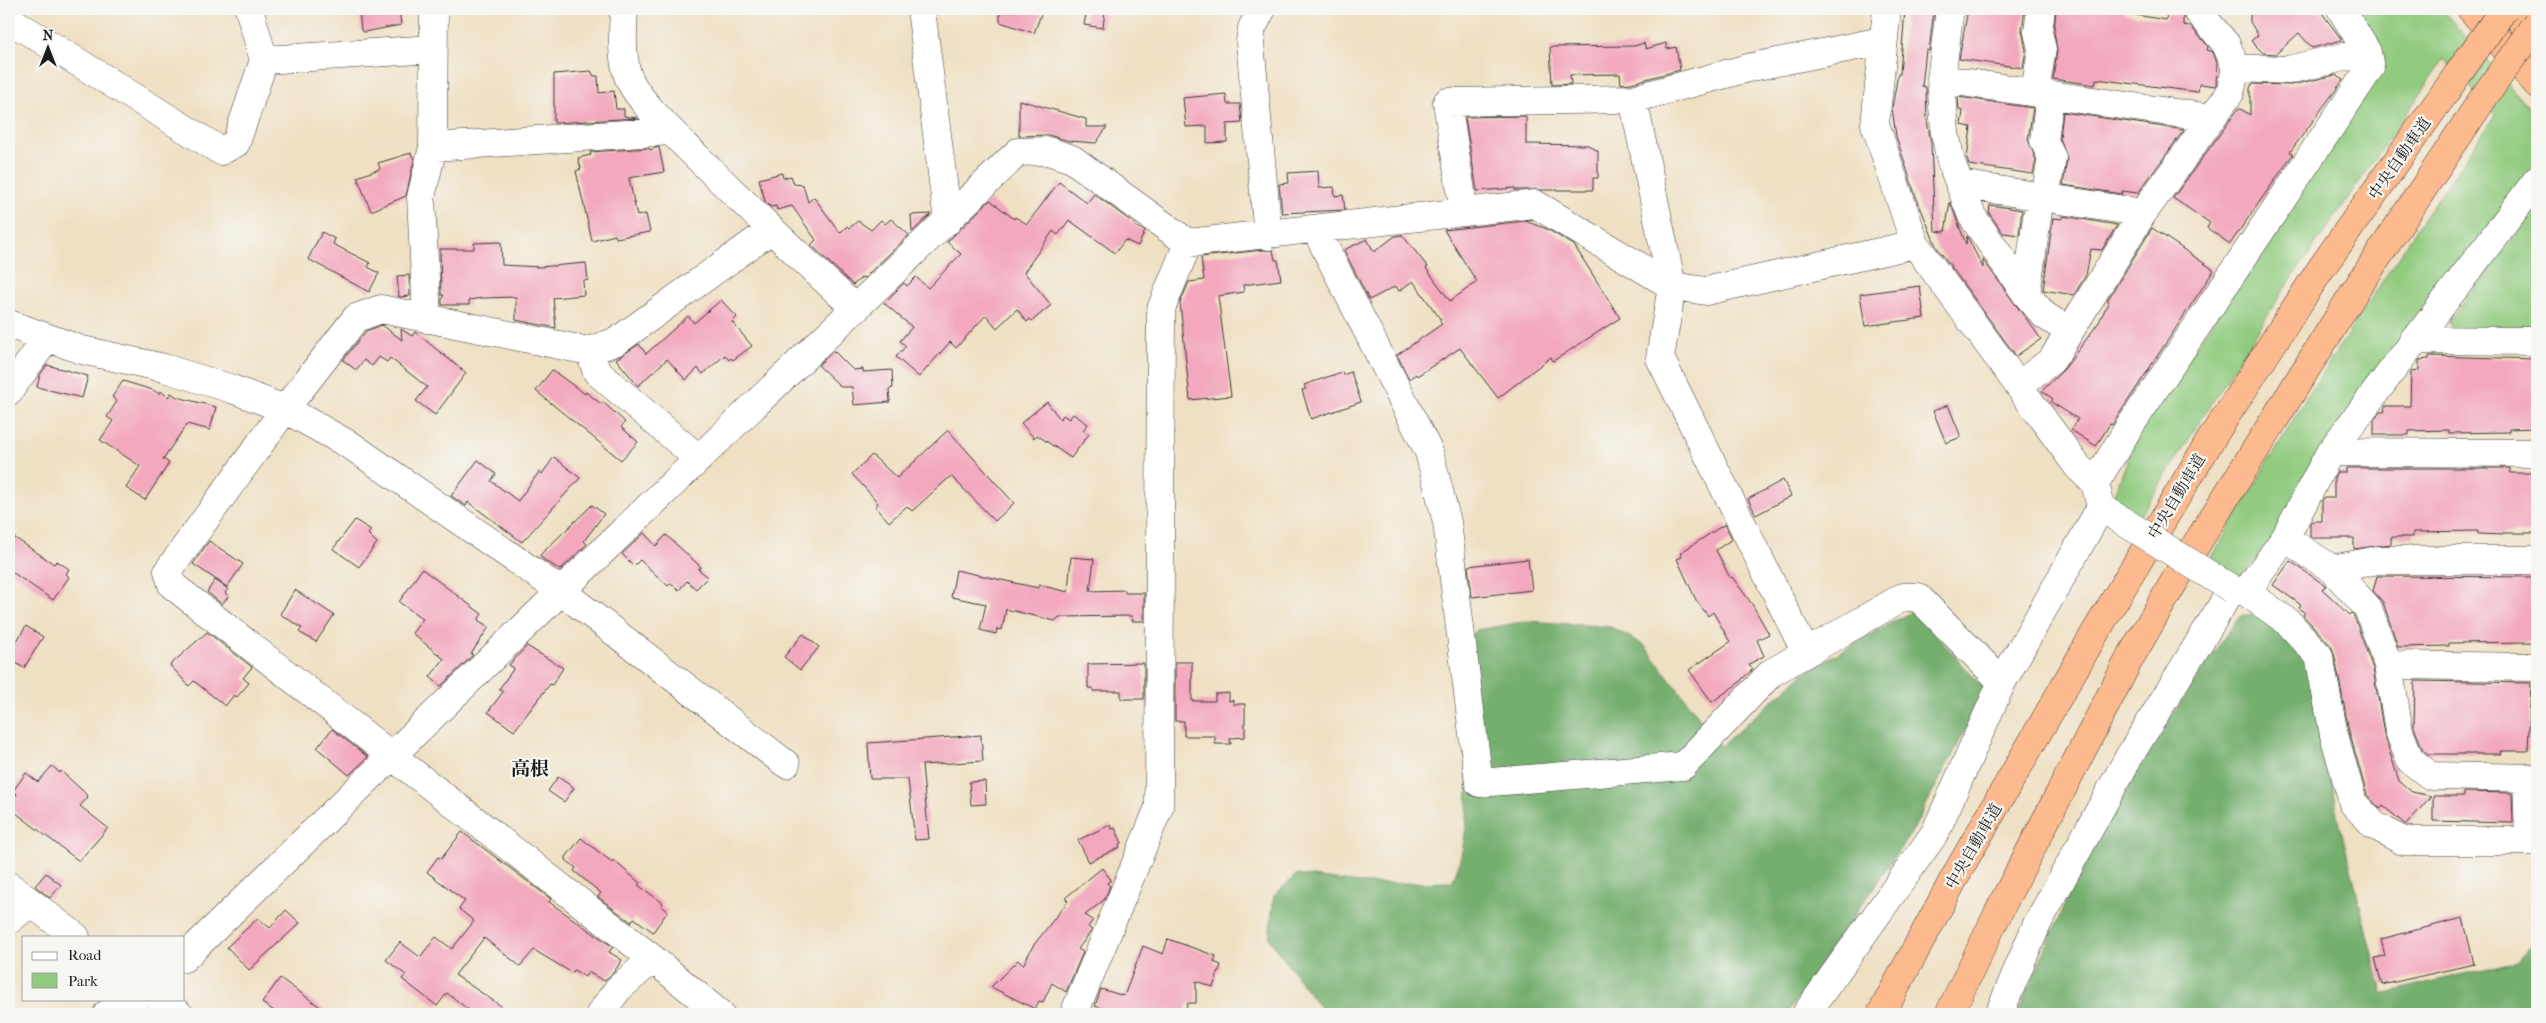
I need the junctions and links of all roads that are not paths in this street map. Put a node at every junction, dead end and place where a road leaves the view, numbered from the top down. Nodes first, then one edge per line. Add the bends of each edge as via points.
1 (249, 9) edge
2 (434, 9) edge
3 (624, 9) edge
4 (921, 9) edge
5 (1262, 9) edge
6 (1887, 9) edge
7 (1950, 9) edge
8 (2042, 9) edge
9 (2196, 9) edge
10 (2341, 9) edge
11 (2471, 9) edge
12 (2504, 9) edge
13 (2510, 9) edge
14 (12, 17) edge
15 (2537, 22) edge
16 (2537, 39) edge
17 (1882, 42) junction
18 (433, 49) junction
19 (2352, 55) dead end
20 (264, 60) junction
21 (2236, 68) junction
22 (1941, 79) junction
23 (2537, 84) edge
24 (2043, 94) junction
25 (1633, 99) junction
26 (2211, 118) junction
27 (672, 131) junction
28 (433, 147) junction
29 (1960, 184) junction
30 (2531, 188) edge
31 (2043, 197) junction
32 (1464, 211) junction
33 (2143, 212) junction
34 (948, 220) junction
35 (771, 230) junction
36 (1316, 230) junction
37 (1268, 236) junction
38 (1188, 243) junction
39 (1915, 244) junction
40 (1672, 286) junction
41 (2026, 294) junction
42 (856, 309) junction
43 (427, 319) junction
44 (9, 324) edge
45 (2069, 331) junction
46 (47, 338) junction
47 (2413, 340) junction
48 (2537, 341) edge
49 (589, 351) junction
50 (2018, 384) junction
51 (9, 391) edge
52 (285, 409) junction
53 (2330, 452) junction
54 (2537, 453) edge
55 (699, 459) junction
56 (2103, 502) junction
57 (2285, 538) junction
58 (2537, 560) edge
59 (2332, 569) junction
60 (2239, 591) junction
61 (561, 592) junction
62 (1806, 653) junction
63 (2388, 665) junction
64 (2537, 667) edge
65 (2002, 682) junction
66 (392, 757) junction
67 (786, 764) dead end
68 (2532, 778) edge
69 (2533, 841) edge
70 (9, 886) edge
71 (30, 903) junction
72 (9, 920) edge
73 (75, 936) edge
74 (185, 957) edge
75 (653, 959) junction
76 (133, 1000) edge
77 (160, 1000) edge
78 (1883, 1012) edge
79 (107, 1014) edge
80 (179, 1014) edge
81 (600, 1014) edge
82 (720, 1014) edge
83 (1074, 1014) edge
84 (1806, 1014) edge
85 (1949, 1014) edge
86 (1999, 1014) edge

1 - 20 street
2 - 18 street
3 - 27 street via 622,40 627,74 637,92
4 - 34 street
5 - 37 street via 1252,28 1250,42
6 - 17 street
7 - 22 street
8 - 24 street via 2038,32 2042,49
9 - 21 street via 2226,44
10 - 56 street via 2368,52 2370,68 2128,429
11 - 23 highway
12 - 78 highway, 中央自動車道, bridge via 2320,270 2208,444 2085,650 1958,872
13 - 16 highway
14 - 20 street via 221,151 236,143
15 - 85 highway, bridge via 2345,308 2192,550 2130,658
17 - 25 street via 1752,67
17 - 39 street via 1875,124
18 - 20 street
18 - 28 street
19 - 21 street via 2288,70
21 - 26 street via 2230,93
22 - 24 street
22 - 29 street via 1945,133
24 - 26 street
24 - 31 street via 2044,141 2052,158
25 - 32 street via 1447,102
25 - 40 street
26 - 33 street
27 - 28 street
27 - 35 street
28 - 43 street via 421,197
29 - 31 street
29 - 41 street via 1972,216
30 - 47 street
31 - 33 street
31 - 41 street
32 - 36 street
32 - 40 street via 1535,204
33 - 45 street
34 - 38 street via 1018,152 1048,151 1072,159
34 - 42 street
35 - 42 street
35 - 49 street via 617,341
36 - 37 street
36 - 62 street via 1429,452 1447,522 1479,783 1683,766 1771,673
37 - 38 street
38 - 83 street via 1161,309 1159,807
39 - 40 street via 1706,291
39 - 50 street
40 - 62 street via 1660,358
41 - 45 street via 2044,315
42 - 55 street
43 - 49 street
43 - 52 street via 381,309 356,318
44 - 46 street
45 - 50 street via 2052,360
46 - 51 street
46 - 52 street via 82,350 164,368
47 - 48 street
47 - 53 street
49 - 55 street via 597,372
50 - 56 street
52 - 61 street via 353,447
52 - 66 street via 168,571 172,585
53 - 54 street
53 - 57 street
55 - 61 street
56 - 60 street, bridge
56 - 65 street
57 - 59 street
57 - 60 street
58 - 59 street via 2378,560
59 - 63 street via 2368,608
60 - 69 street via 2288,622 2319,656 2334,735 2353,803 2374,825 2403,841
60 - 86 street via 2130,755 2037,924
61 - 66 street
61 - 67 street
62 - 65 street via 1903,596 1918,597
63 - 64 street
63 - 68 street via 2399,731 2410,760 2431,776
65 - 84 street via 1935,833
66 - 74 street
66 - 75 street
68 - 69 street
70 - 71 street
71 - 72 street
71 - 73 street
75 - 81 street via 618,989
75 - 82 street
76 - 79 street
77 - 80 street

